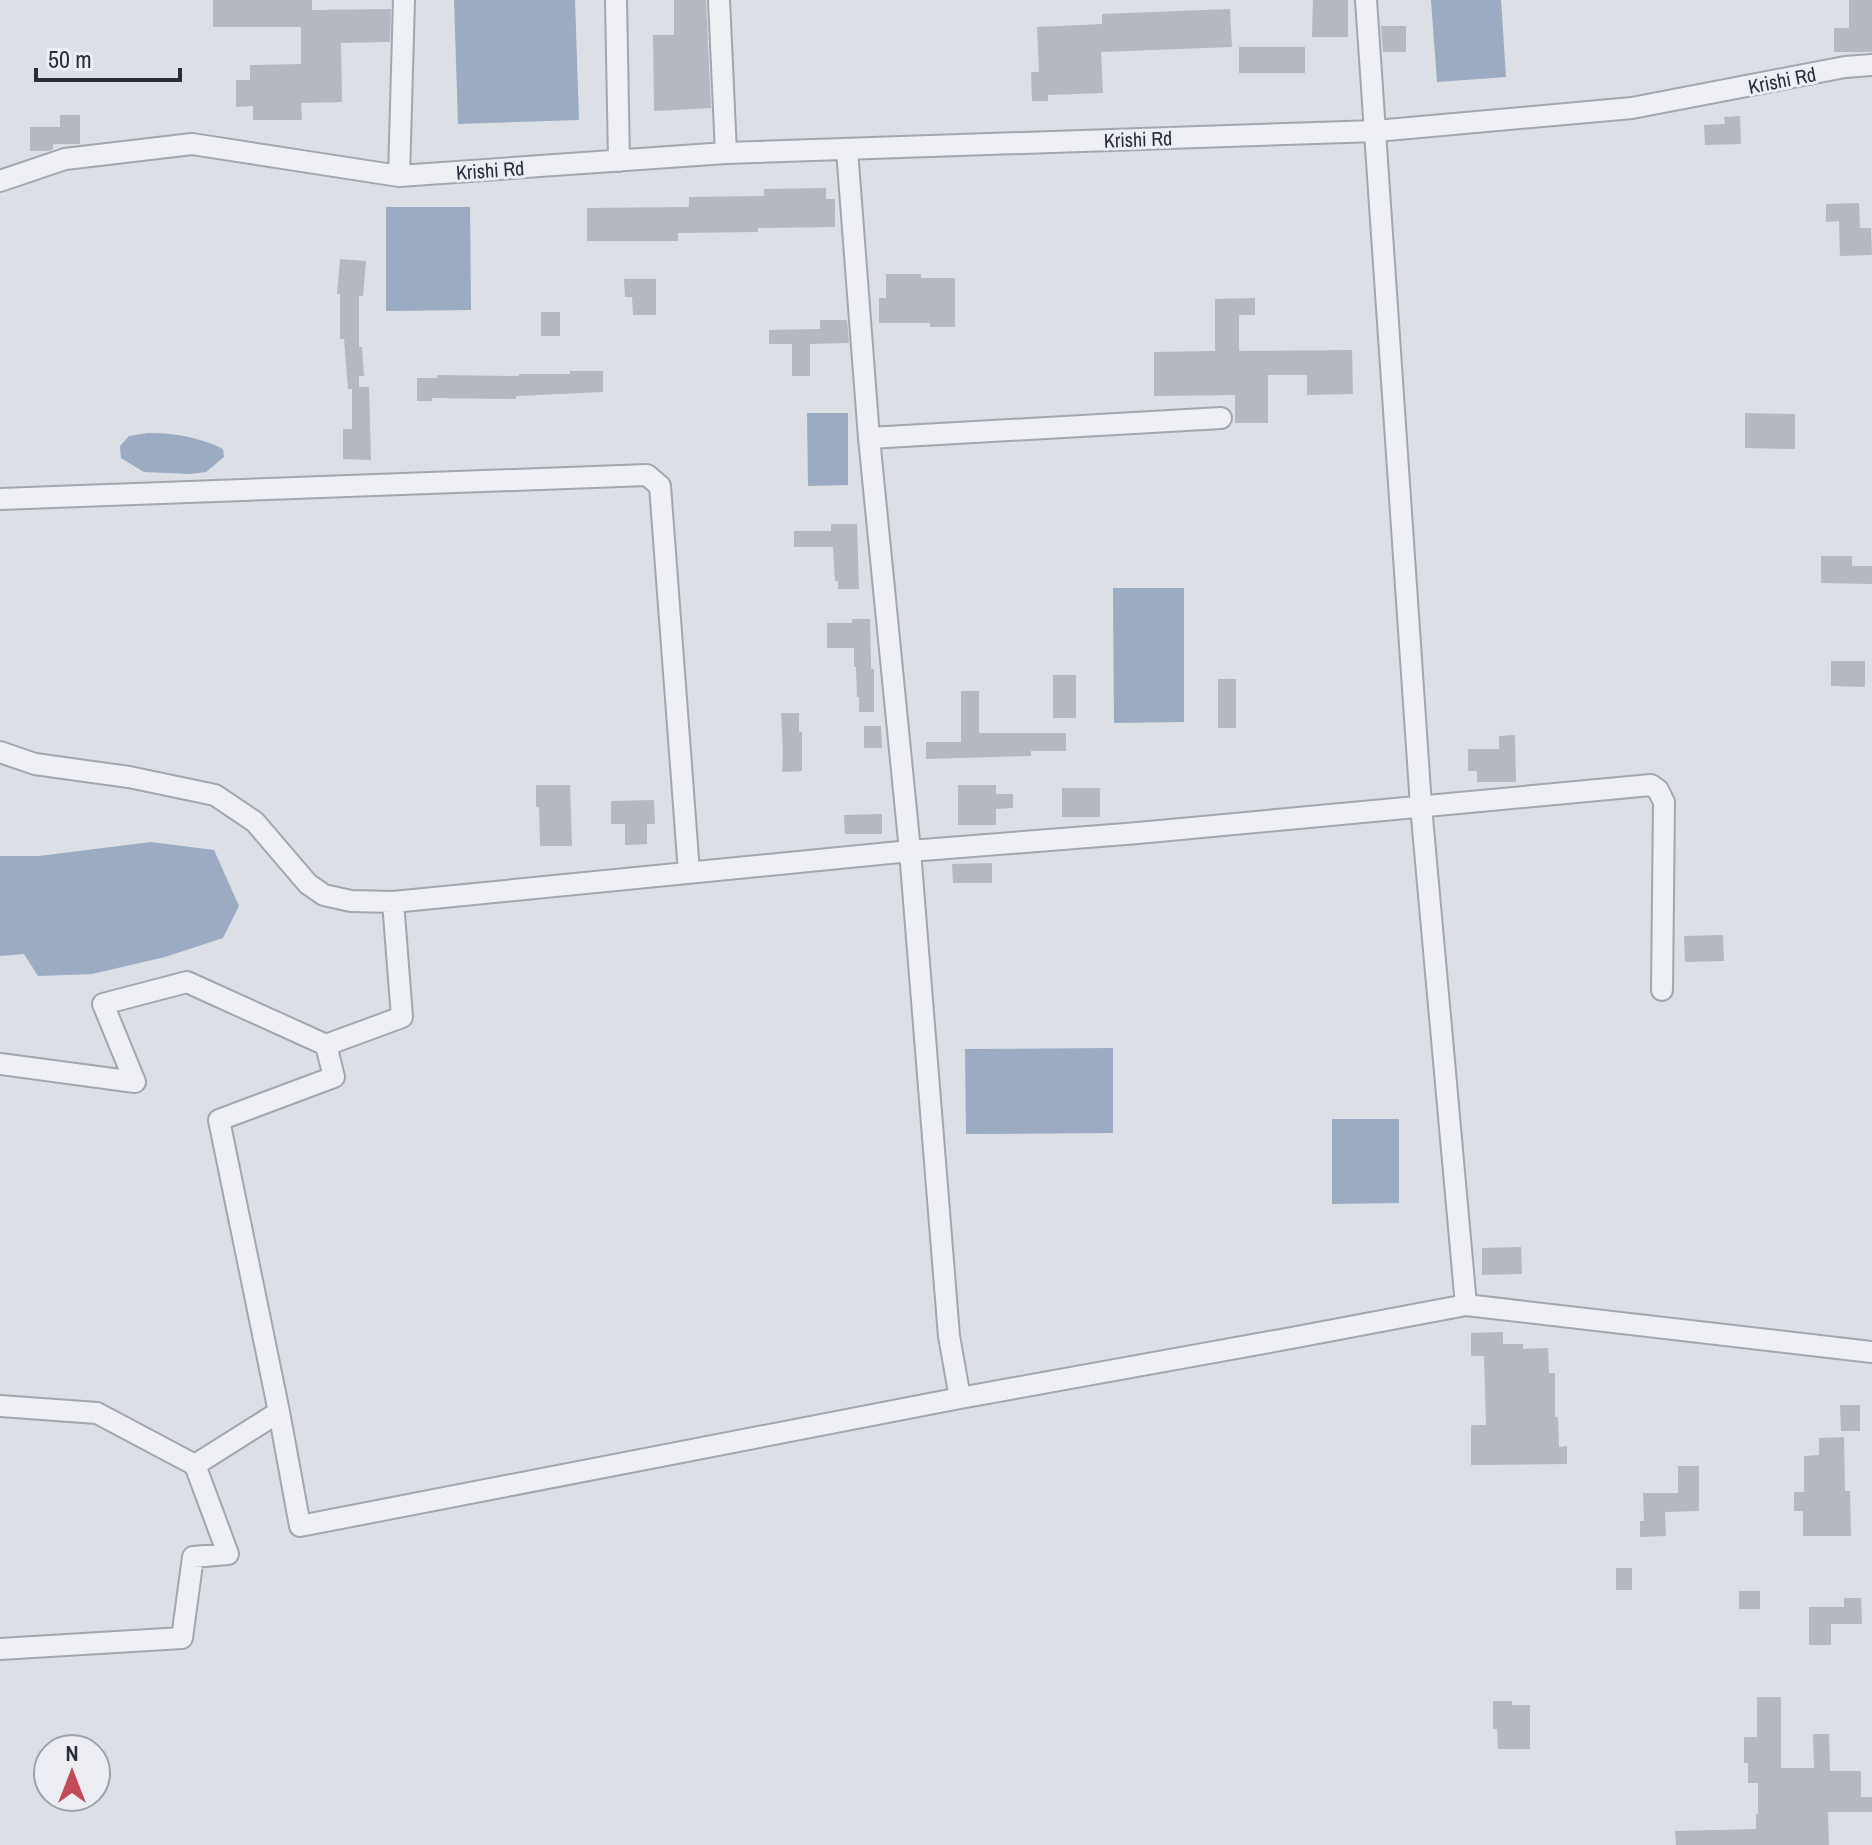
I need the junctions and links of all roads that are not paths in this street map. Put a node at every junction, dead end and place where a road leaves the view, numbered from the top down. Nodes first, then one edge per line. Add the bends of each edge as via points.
1 (404, 0) edge
2 (616, 0) edge
3 (719, 0) edge
4 (1366, 0) edge
5 (1872, 65) edge
6 (1376, 131) junction
7 (847, 150) junction
8 (726, 153) junction
9 (619, 161) junction
10 (399, 176) junction
11 (0, 181) edge
12 (1221, 418) dead end
13 (869, 438) junction
14 (0, 499) edge
15 (0, 752) edge
16 (1421, 806) junction
17 (910, 851) junction
18 (689, 872) junction
19 (393, 902) junction
20 (1662, 990) dead end
21 (326, 1045) junction
22 (0, 1064) edge
23 (1466, 1305) junction
24 (1872, 1352) edge
25 (960, 1398) junction
26 (0, 1406) edge
27 (279, 1412) junction
28 (195, 1465) junction
29 (0, 1649) edge

1 - 10 street
2 - 9 street
3 - 8 street
4 - 6 street
5 - 6 street, Krishi Rd via 1632,108
6 - 7 street, Krishi Rd
6 - 16 street
7 - 8 street, Krishi Rd
7 - 13 street
8 - 9 street, Krishi Rd
9 - 10 street, Krishi Rd
10 - 11 street, Krishi Rd via 192,144 65,159
12 - 13 street
13 - 17 street
14 - 18 street via 647,475 660,486
15 - 19 street via 35,764 215,795 255,822 308,884 324,895
16 - 17 street
16 - 20 street via 1640,785 1658,790 1664,802
16 - 23 street
17 - 18 street
17 - 25 street via 949,1336
18 - 19 street
19 - 21 street via 402,1017
21 - 22 street via 187,982 103,1004 135,1082
21 - 27 street via 334,1077 219,1120
23 - 24 street
23 - 25 street
25 - 27 street via 300,1526
26 - 28 street via 97,1413
27 - 28 street
28 - 29 street via 228,1554 193,1557 182,1638

